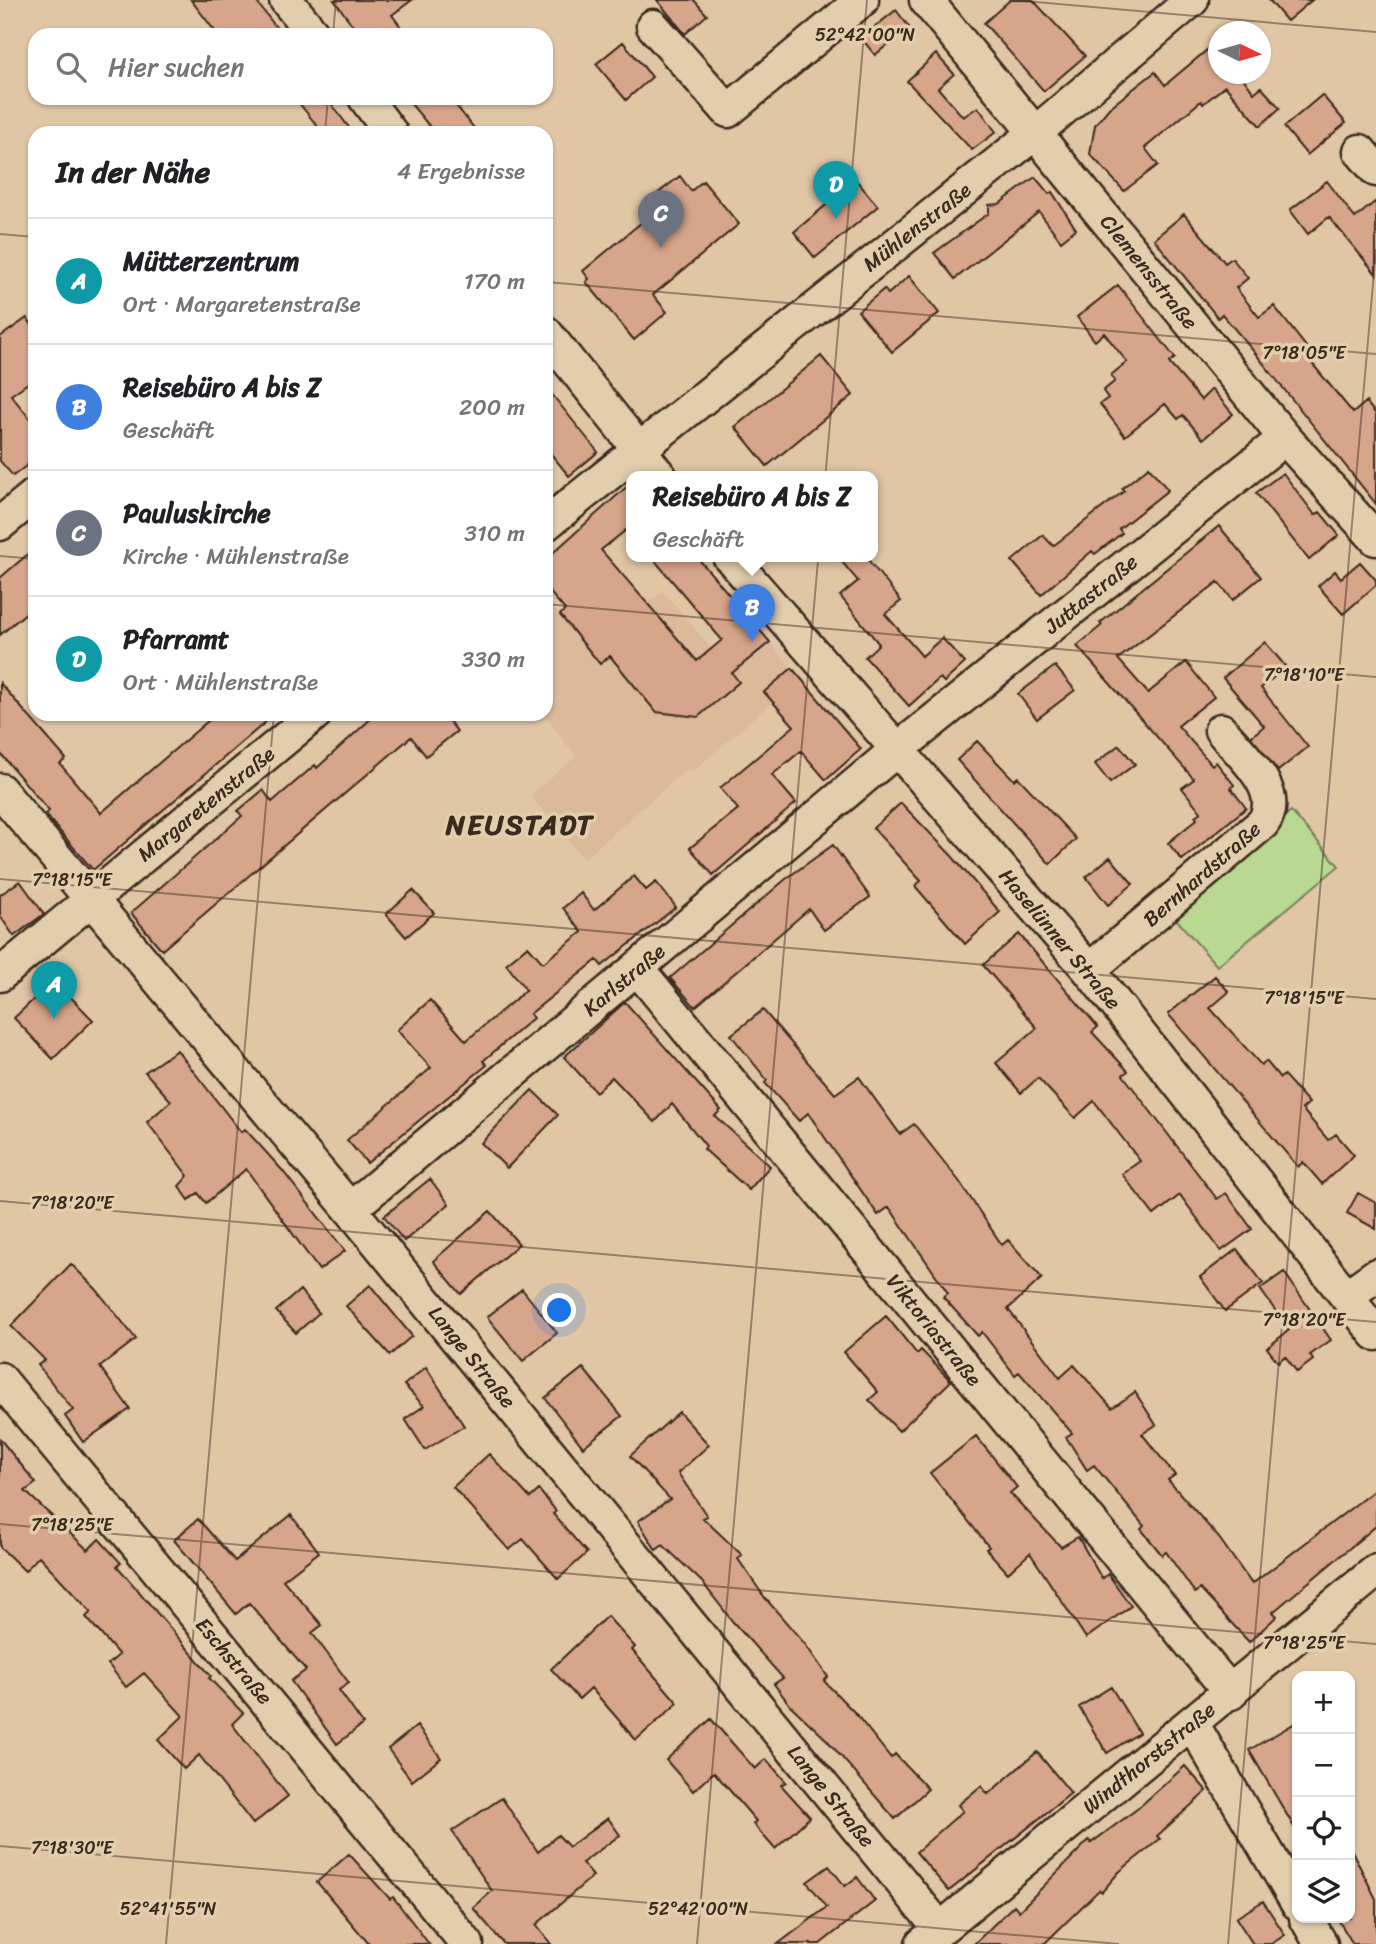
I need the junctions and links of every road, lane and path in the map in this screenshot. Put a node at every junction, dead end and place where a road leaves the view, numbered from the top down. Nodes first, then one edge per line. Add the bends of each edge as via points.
1 (286, 0) edge
2 (306, 0) edge
3 (862, 0) edge
4 (926, 0) edge
5 (1192, 0) edge
6 (653, 26) dead end
7 (308, 28) edge
8 (323, 28) edge
9 (370, 105) edge
10 (386, 126) edge
11 (1035, 133) junction
12 (553, 342) edge
13 (1285, 438) junction
14 (637, 449) junction
15 (656, 471) edge
16 (28, 501) edge
17 (553, 518) edge
18 (0, 524) edge
19 (1376, 540) edge
20 (734, 562) edge
21 (307, 721) edge
22 (1221, 730) dead end
23 (897, 750) junction
24 (0, 790) edge
25 (92, 898) junction
26 (637, 968) junction
27 (1089, 970) junction
28 (0, 975) edge
29 (350, 1209) junction
30 (1376, 1275) edge
31 (1348, 1295) junction
32 (1376, 1334) edge
33 (0, 1379) edge
34 (1376, 1571) edge
35 (1231, 1692) junction
36 (1192, 1723) junction
37 (1292, 1894) edge
38 (1309, 1923) edge
39 (931, 1936) edge
40 (467, 1944) edge
41 (1321, 1944) edge

1 - 7 street
2 - 8 street
3 - 6 street via 728,111
4 - 11 street, Clemensstraße
5 - 11 street, Mühlenstraße
9 - 10 street
11 - 13 street, Clemensstraße
11 - 14 street, Mühlenstraße
12 - 14 street
13 - 19 street, Clemensstraße
13 - 23 street, Juttastraße
14 - 15 street
14 - 17 street
16 - 18 street
20 - 23 street, Haselünner Straße
21 - 25 street, Margaretenstraße
22 - 27 street, Bernhardstraße via 1265,785 1270,814
23 - 26 street, Karlstraße
23 - 27 street, Haselünner Straße
24 - 25 street, Lange Straße
25 - 28 street, Margaretenstraße
25 - 29 street, Lange Straße
26 - 29 street, Karlstraße
26 - 35 street, Viktoriastraße
27 - 31 street, Haselünner Straße
29 - 39 street, Lange Straße
30 - 31 street
31 - 32 street, Haselünner Straße
33 - 40 street, Eschstraße
34 - 35 street, Windthorststraße
35 - 36 street, Windthorststraße
36 - 37 street
36 - 39 street, Windthorststraße
38 - 41 street

